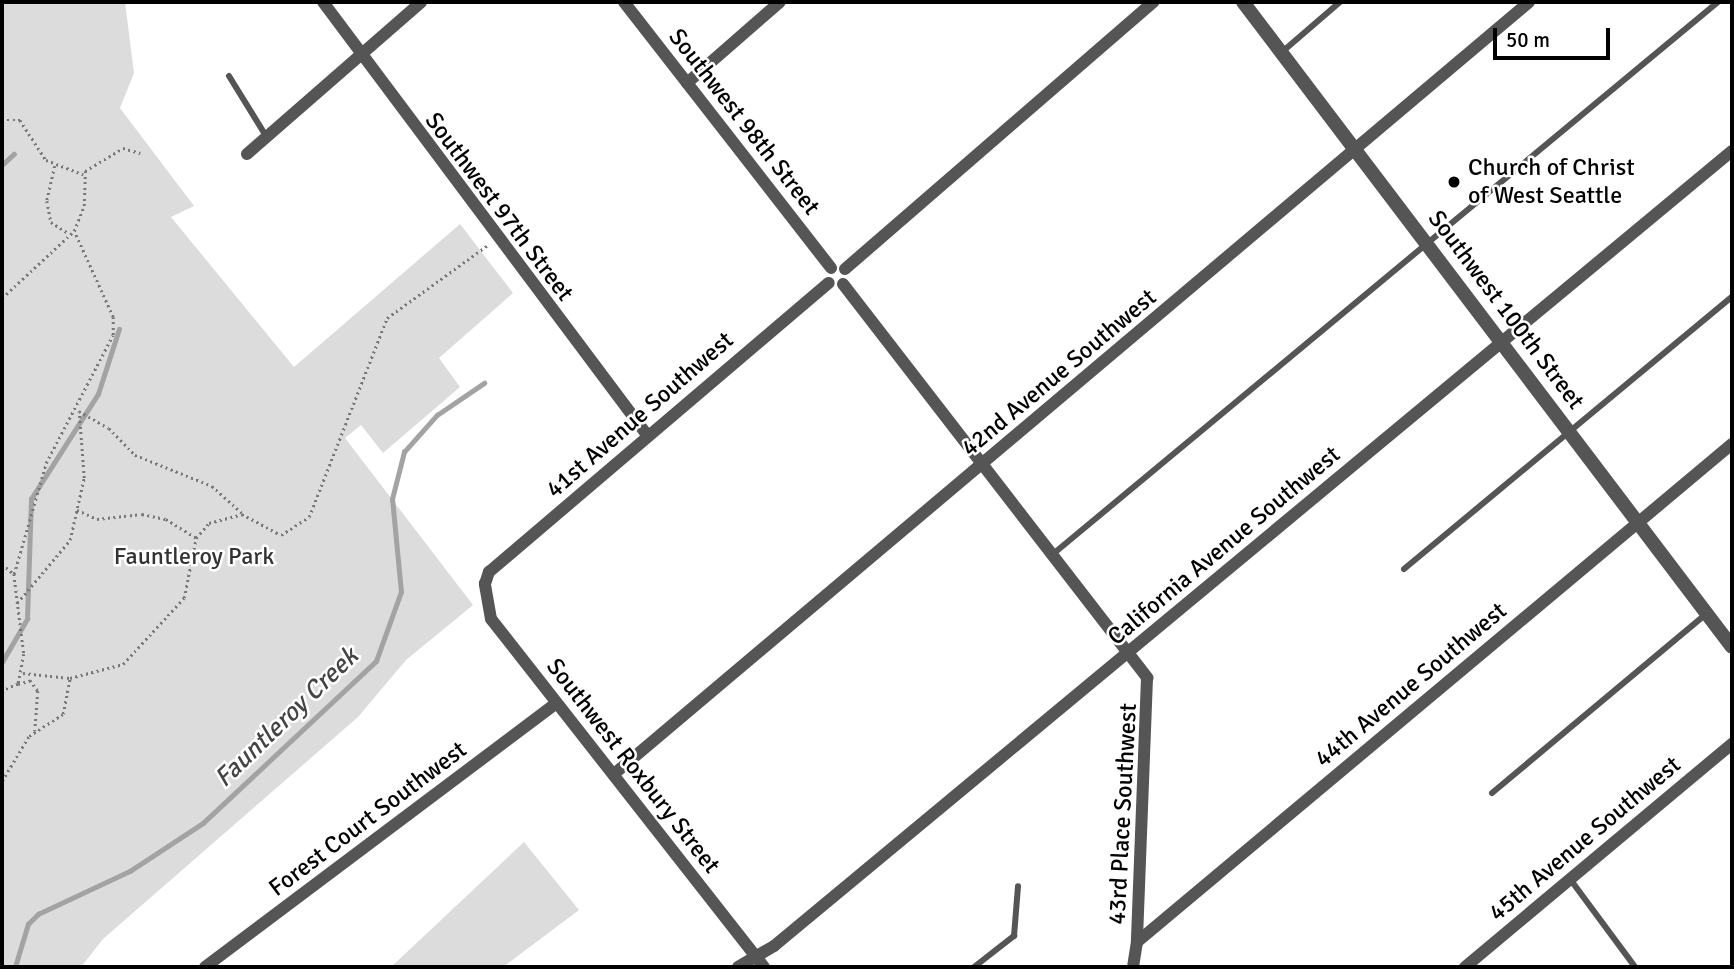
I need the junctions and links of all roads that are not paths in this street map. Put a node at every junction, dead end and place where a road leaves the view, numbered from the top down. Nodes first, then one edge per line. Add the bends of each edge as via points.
1 (323, 2) edge
2 (421, 2) edge
3 (624, 2) edge
4 (780, 2) edge
5 (1153, 2) edge
6 (1243, 2) edge
7 (1340, 2) edge
8 (1529, 2) edge
9 (1718, 2) edge
10 (1282, 52) junction
11 (361, 56) junction
12 (229, 76) dead end
13 (687, 83) junction
14 (267, 137) junction
15 (1356, 148) junction
16 (1732, 151) edge
17 (247, 155) dead end
18 (1429, 246) junction
19 (831, 268) junction
20 (845, 269) junction
21 (829, 282) junction
22 (844, 284) junction
23 (1732, 297) edge
24 (1503, 343) junction
25 (1571, 433) junction
26 (647, 435) junction
27 (1732, 444) edge
28 (983, 464) junction
29 (1638, 522) junction
30 (1053, 554) junction
31 (1404, 569) dead end
32 (485, 584) joint
33 (1707, 613) junction
34 (1732, 647) edge
35 (1129, 652) junction
36 (556, 704) junction
37 (1732, 744) edge
38 (614, 774) junction
39 (1492, 793) dead end
40 (1569, 877) junction
41 (1018, 886) dead end
42 (1137, 942) junction
43 (755, 956) junction
44 (205, 967) edge
45 (738, 967) edge
46 (764, 967) edge
47 (974, 967) edge
48 (1133, 967) edge
49 (1465, 967) edge
50 (1635, 967) edge

1 - 11 street, Southwest 97th Street
2 - 11 street
3 - 13 street, Southwest 98th Street
4 - 13 street
5 - 20 street
6 - 10 street, Southwest 100th Street
7 - 10 lane
8 - 15 street, 42nd Avenue Southwest
9 - 18 lane
10 - 15 street, Southwest 100th Street
11 - 14 street
11 - 26 street, Southwest 97th Street
12 - 14 lane
13 - 19 street, Southwest 98th Street
14 - 17 street
15 - 18 street, Southwest 100th Street
15 - 28 street, 42nd Avenue Southwest
16 - 24 street, California Avenue Southwest
18 - 24 street, Southwest 100th Street
18 - 30 lane
19 - 20 street
19 - 21 street
20 - 22 street
21 - 22 street
21 - 26 street, 41st Avenue Southwest
22 - 28 street
23 - 25 lane
24 - 25 street, Southwest 100th Street
24 - 35 street, California Avenue Southwest
25 - 29 street, Southwest 100th Street
25 - 31 lane
26 - 32 street, 41st Avenue Southwest via 489,572
27 - 29 street, 44th Avenue Southwest
28 - 30 street
28 - 38 street, 42nd Avenue Southwest
29 - 33 street, Southwest 100th Street
29 - 42 street, 44th Avenue Southwest
30 - 35 street
32 - 36 street, Southwest Roxbury Street via 491,619
33 - 34 street, Southwest 100th Street
33 - 39 lane
35 - 42 street, 43rd Place Southwest via 1147,678 1151,698
35 - 43 street, California Avenue Southwest
36 - 38 street, Southwest Roxbury Street
36 - 44 street, Forest Court Southwest
37 - 40 street, 45th Avenue Southwest
38 - 43 street, Southwest Roxbury Street
40 - 49 street, 45th Avenue Southwest
40 - 50 lane
41 - 47 lane via 1014,936
42 - 48 street
43 - 45 street, California Avenue Southwest
43 - 46 street, Southwest Roxbury Street

